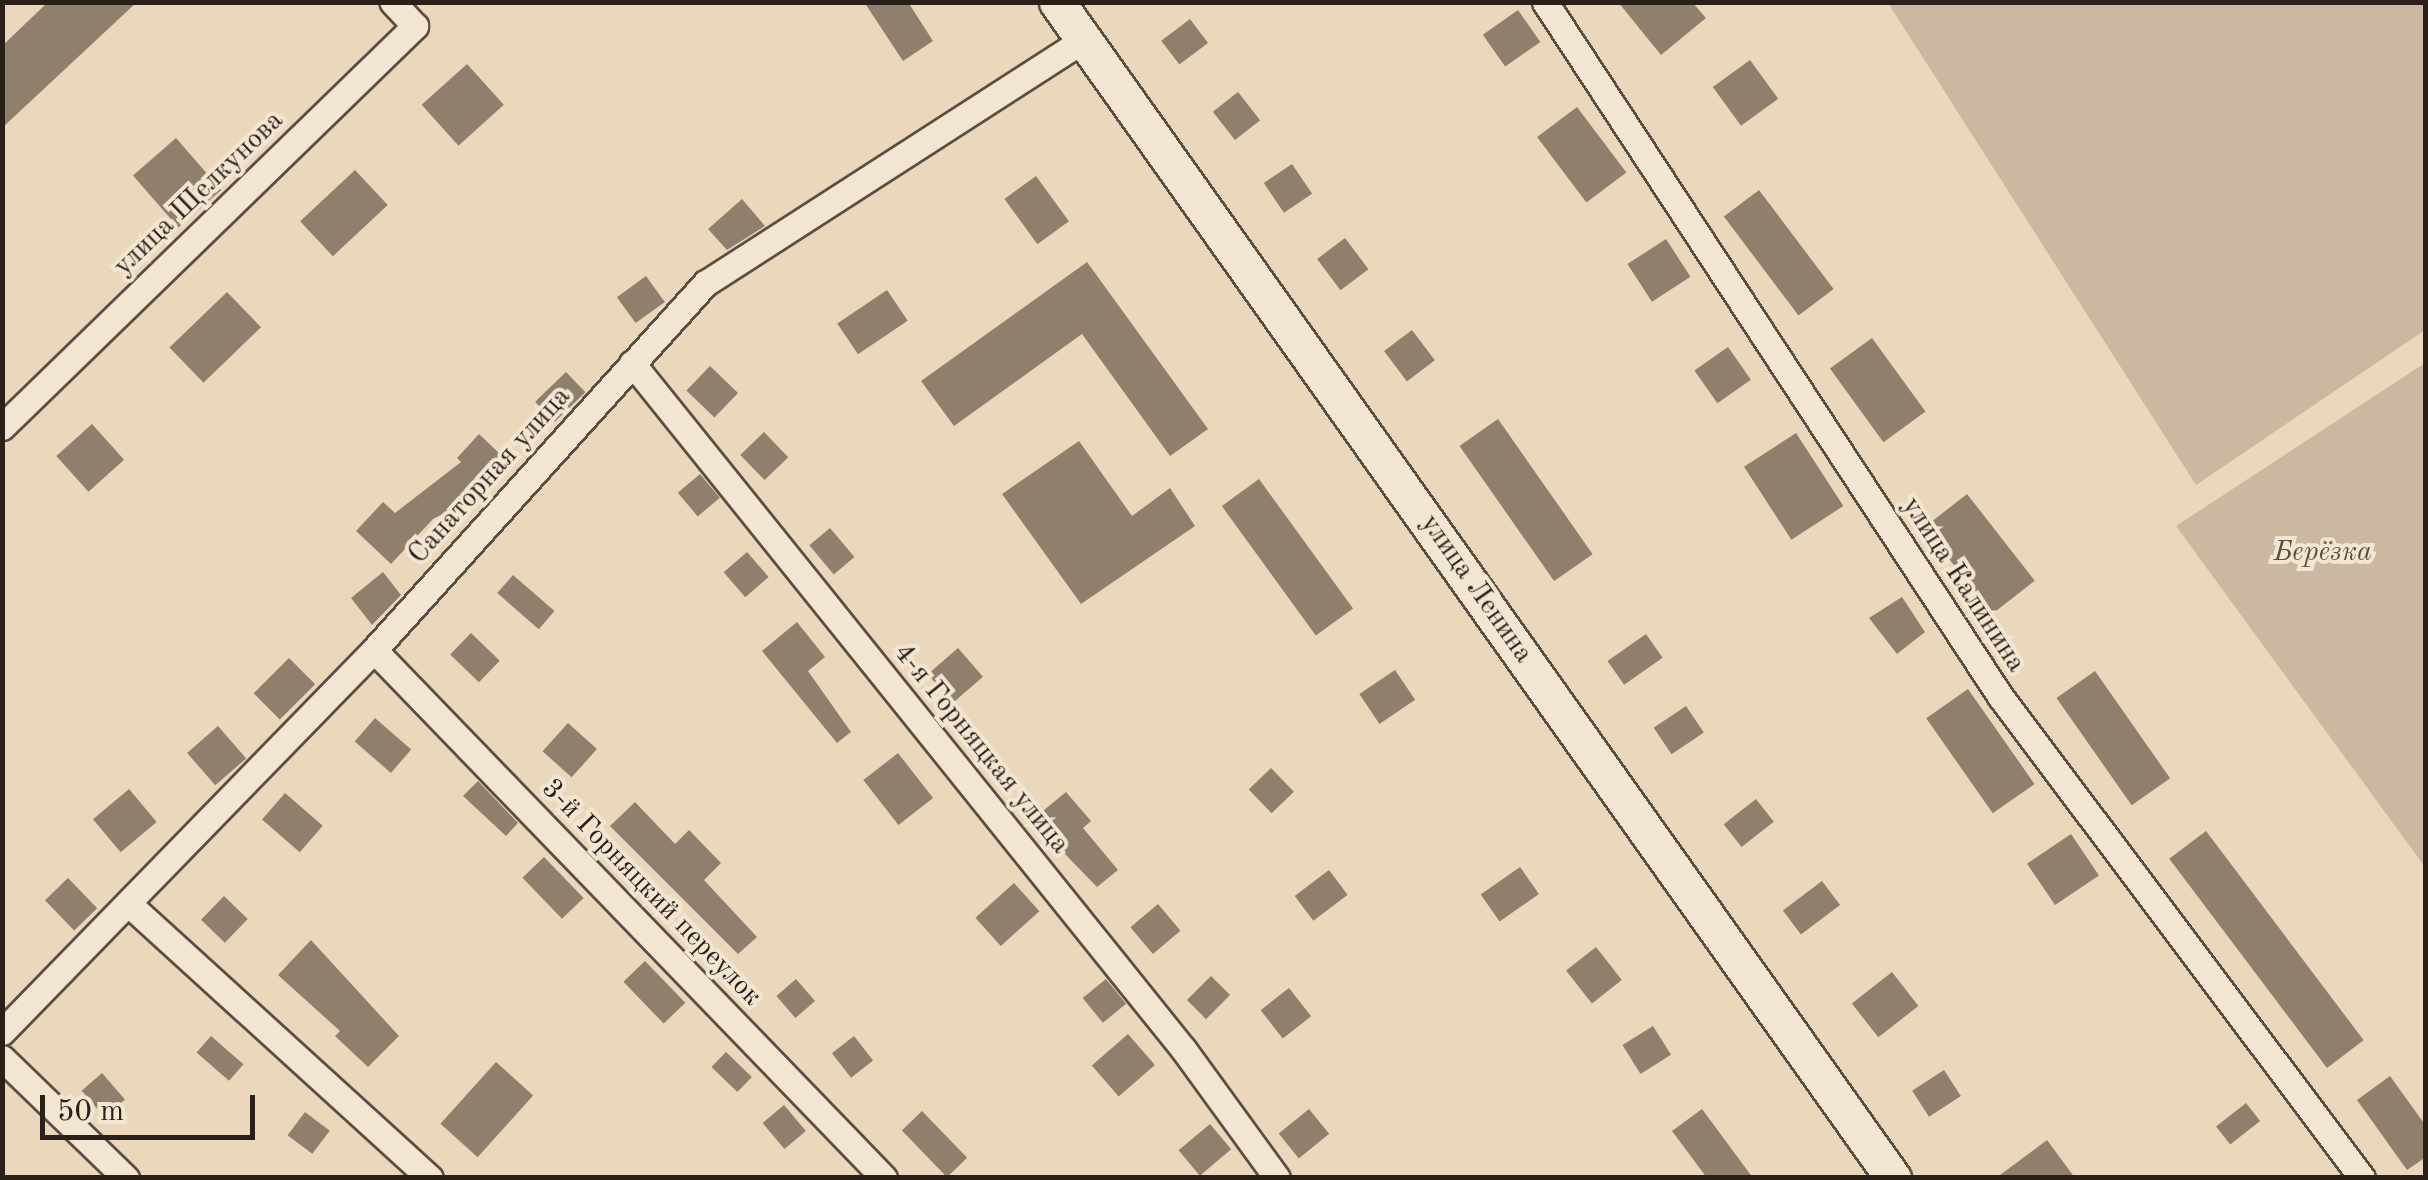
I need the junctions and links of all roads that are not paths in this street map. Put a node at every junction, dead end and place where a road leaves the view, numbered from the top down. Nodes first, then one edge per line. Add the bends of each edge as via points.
1 (393, 2) edge
2 (1057, 2) edge
3 (1545, 2) edge
4 (1086, 39) junction
5 (632, 364) junction
6 (2, 427) edge
7 (374, 650) junction
8 (132, 906) junction
9 (2, 1032) edge
10 (2, 1058) edge
11 (126, 1178) edge
12 (430, 1178) edge
13 (884, 1178) edge
14 (1276, 1178) edge
15 (1893, 1178) edge
16 (2362, 1178) edge

1 - 6 street, улица Щелкунова via 415,26
2 - 4 main road, улица Ленина
3 - 16 street, улица Калинина via 2000,696
4 - 5 street, Санаторная улица via 706,283
4 - 15 main road, улица Ленина
5 - 7 street, Санаторная улица
5 - 14 street, 4-я Горняцкая улица via 1184,1050
7 - 8 street, Санаторная улица
7 - 13 street, 3-й Горняцкий переулок
8 - 9 street, Санаторная улица
8 - 12 street
10 - 11 street

